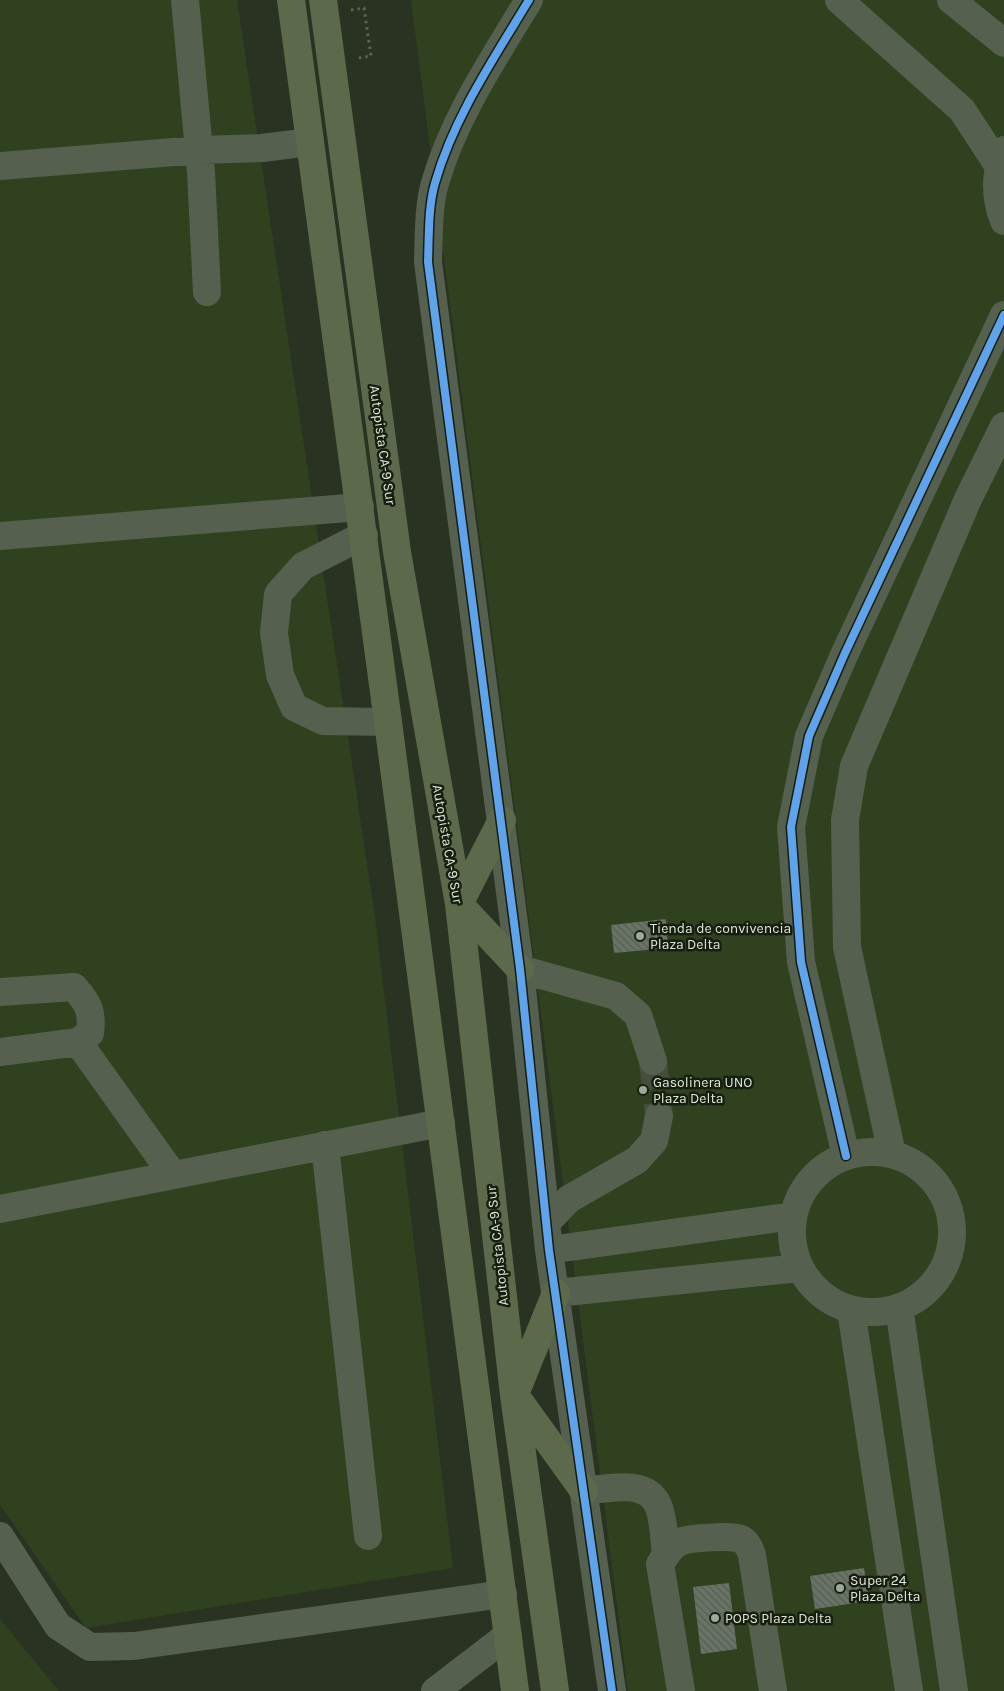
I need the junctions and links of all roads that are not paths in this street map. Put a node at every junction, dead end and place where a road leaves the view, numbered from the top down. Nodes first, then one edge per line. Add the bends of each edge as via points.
1 (185, 0) edge
2 (291, 0) edge
3 (323, 0) edge
4 (529, 0) edge
5 (840, 0) edge
6 (951, 0) edge
7 (1004, 43) edge
8 (310, 142) junction
9 (199, 150) junction
10 (1001, 157) edge
11 (0, 166) edge
12 (1004, 221) edge
13 (207, 292) dead end
14 (1004, 314) edge
15 (1004, 426) edge
16 (360, 507) junction
17 (364, 535) junction
18 (0, 536) edge
19 (388, 722) junction
20 (502, 820) junction
21 (459, 904) junction
22 (520, 969) junction
23 (0, 992) edge
24 (78, 1042) junction
25 (0, 1052) edge
26 (653, 1061) tunnel mouth
27 (659, 1116) tunnel mouth
28 (441, 1123) junction
29 (325, 1145) junction
30 (892, 1154) junction
31 (846, 1156) junction
32 (173, 1175) junction
33 (0, 1209) edge
34 (793, 1216) junction
35 (546, 1223) junction
36 (549, 1250) junction
37 (800, 1268) junction
38 (556, 1293) junction
39 (899, 1307) junction
40 (852, 1310) junction
41 (514, 1395) junction
42 (584, 1491) junction
43 (0, 1536) edge
44 (368, 1536) dead end
45 (666, 1554) junction
46 (503, 1594) junction
47 (508, 1635) junction
48 (435, 1691) edge
49 (515, 1691) edge
50 (555, 1691) edge
51 (612, 1691) edge
52 (681, 1691) edge
53 (773, 1691) edge
54 (909, 1691) edge
55 (954, 1691) edge

1 - 9 street
2 - 8 highway
3 - 21 highway, Autopista CA-9 Sur via 398,552
4 - 20 street via 471,97 448,146 434,184 429,229 428,262
5 - 10 street via 962,110
6 - 7 street
8 - 9 street via 262,148
8 - 16 highway
9 - 11 street
9 - 13 street
10 - 12 street via 997,203
14 - 31 street via 809,736 791,827 801,962
15 - 30 street via 968,499 854,766 845,820 847,947
16 - 17 highway
16 - 18 street
17 - 19 highway
17 - 19 street via 304,566 278,594 274,633 280,675 294,708 322,721
19 - 28 highway
20 - 21 highway
20 - 22 street
21 - 22 highway
21 - 41 highway, Autopista CA-9 Sur
22 - 26 street via 616,996 638,1015
22 - 35 street
23 - 24 street via 74,986 88,1003 91,1022 90,1033
24 - 25 street
24 - 32 street
27 - 35 street via 654,1141 637,1160 569,1199
28 - 29 street
28 - 46 highway
29 - 32 street
29 - 44 street
30 - 31 street via 869,1152
30 - 39 street via 916,1165 934,1181 947,1203 952,1228 949,1253 938,1276 921,1295
31 - 34 street via 827,1165 812,1179 800,1196
32 - 33 street
34 - 36 street
34 - 37 street via 792,1242
35 - 36 street
36 - 38 street
37 - 38 street
37 - 40 street via 812,1287 830,1301
38 - 41 highway
38 - 42 street
39 - 40 street via 867,1312
39 - 55 street
40 - 54 street
41 - 42 highway
41 - 50 highway, Autopista CA-9 Sur
42 - 45 street via 627,1487 644,1490 658,1504
42 - 51 street
43 - 46 street via 58,1626 90,1647 134,1646
45 - 52 street via 660,1564
45 - 53 street via 681,1541 733,1537 750,1548
46 - 47 highway
47 - 48 street
47 - 49 highway

